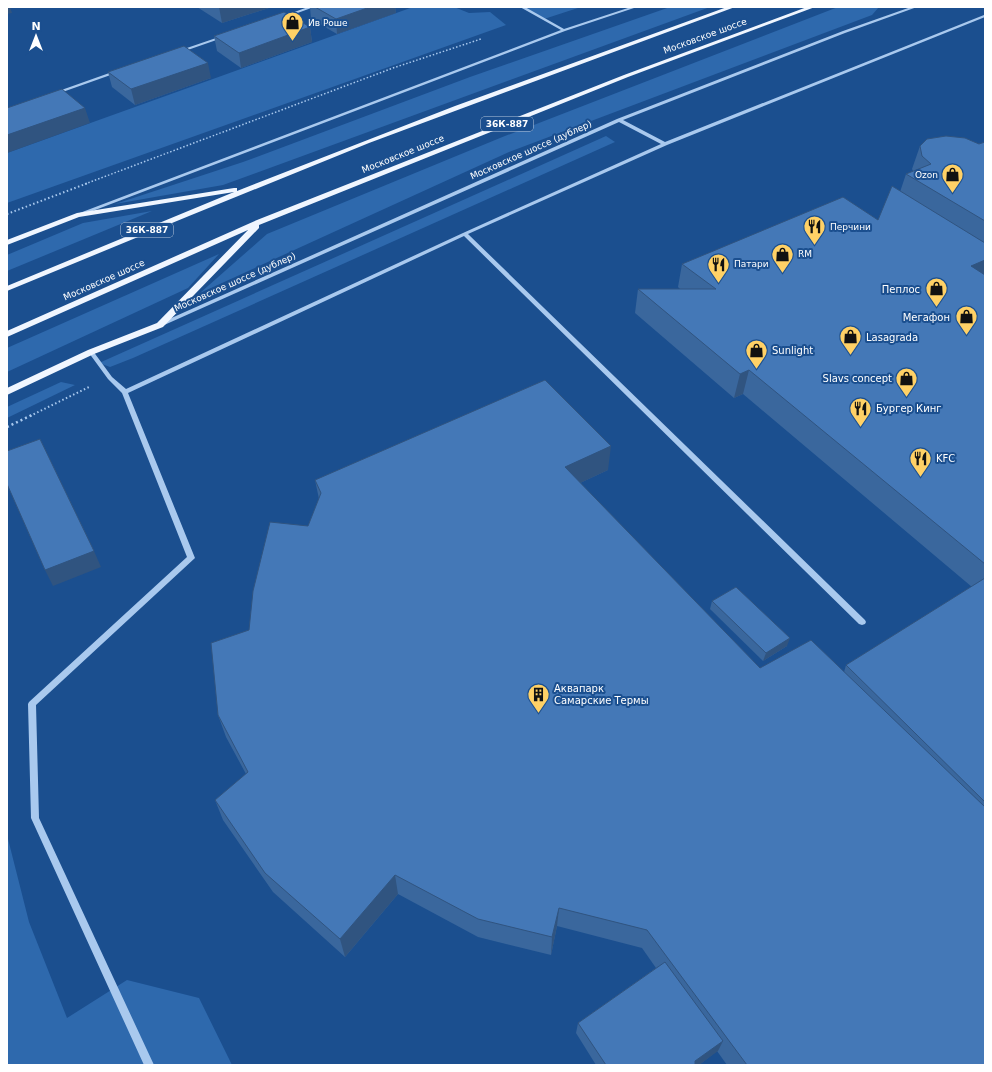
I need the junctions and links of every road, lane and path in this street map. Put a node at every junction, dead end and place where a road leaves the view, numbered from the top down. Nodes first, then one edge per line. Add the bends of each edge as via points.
1 (312, 7) edge
2 (522, 7) edge
3 (635, 7) edge
4 (732, 7) edge
5 (812, 7) edge
6 (915, 7) edge
7 (905, 9) edge
8 (985, 16) edge
9 (275, 19) edge
10 (564, 30) junction
11 (230, 34) edge
12 (483, 39) dead end
13 (178, 52) edge
14 (119, 72) edge
15 (52, 94) edge
16 (619, 120) junction
17 (665, 144) junction
18 (251, 187) junction
19 (7, 214) edge
20 (77, 216) junction
21 (260, 222) junction
22 (465, 234) junction
23 (7, 243) edge
24 (7, 289) edge
25 (160, 325) junction
26 (7, 334) edge
27 (91, 352) junction
28 (7, 392) edge
29 (125, 392) junction
30 (862, 622) dead end
31 (149, 1065) edge

1 - 9 street
2 - 10 street
3 - 10 street
4 - 18 main road, Московское шоссе / 36К-887 via 590,57
5 - 21 main road, Московское шоссе / 36К-887 via 626,76
6 - 7 street, Московское шоссе (дублер)
7 - 16 street, Московское шоссе (дублер)
8 - 17 street
10 - 20 street
11 - 13 street
12 - 19 path via 393,68
14 - 15 street
16 - 17 street
16 - 25 street, Московское шоссе (дублер)
17 - 22 street
18 - 20 main road
18 - 24 main road, Московское шоссе / 36К-887
20 - 23 main road
21 - 25 main road
21 - 26 main road, Московское шоссе / 36К-887
22 - 29 street
22 - 30 street
25 - 27 main road
27 - 28 main road
27 - 29 street via 110,378
29 - 31 street via 190,558 32,704 35,818

